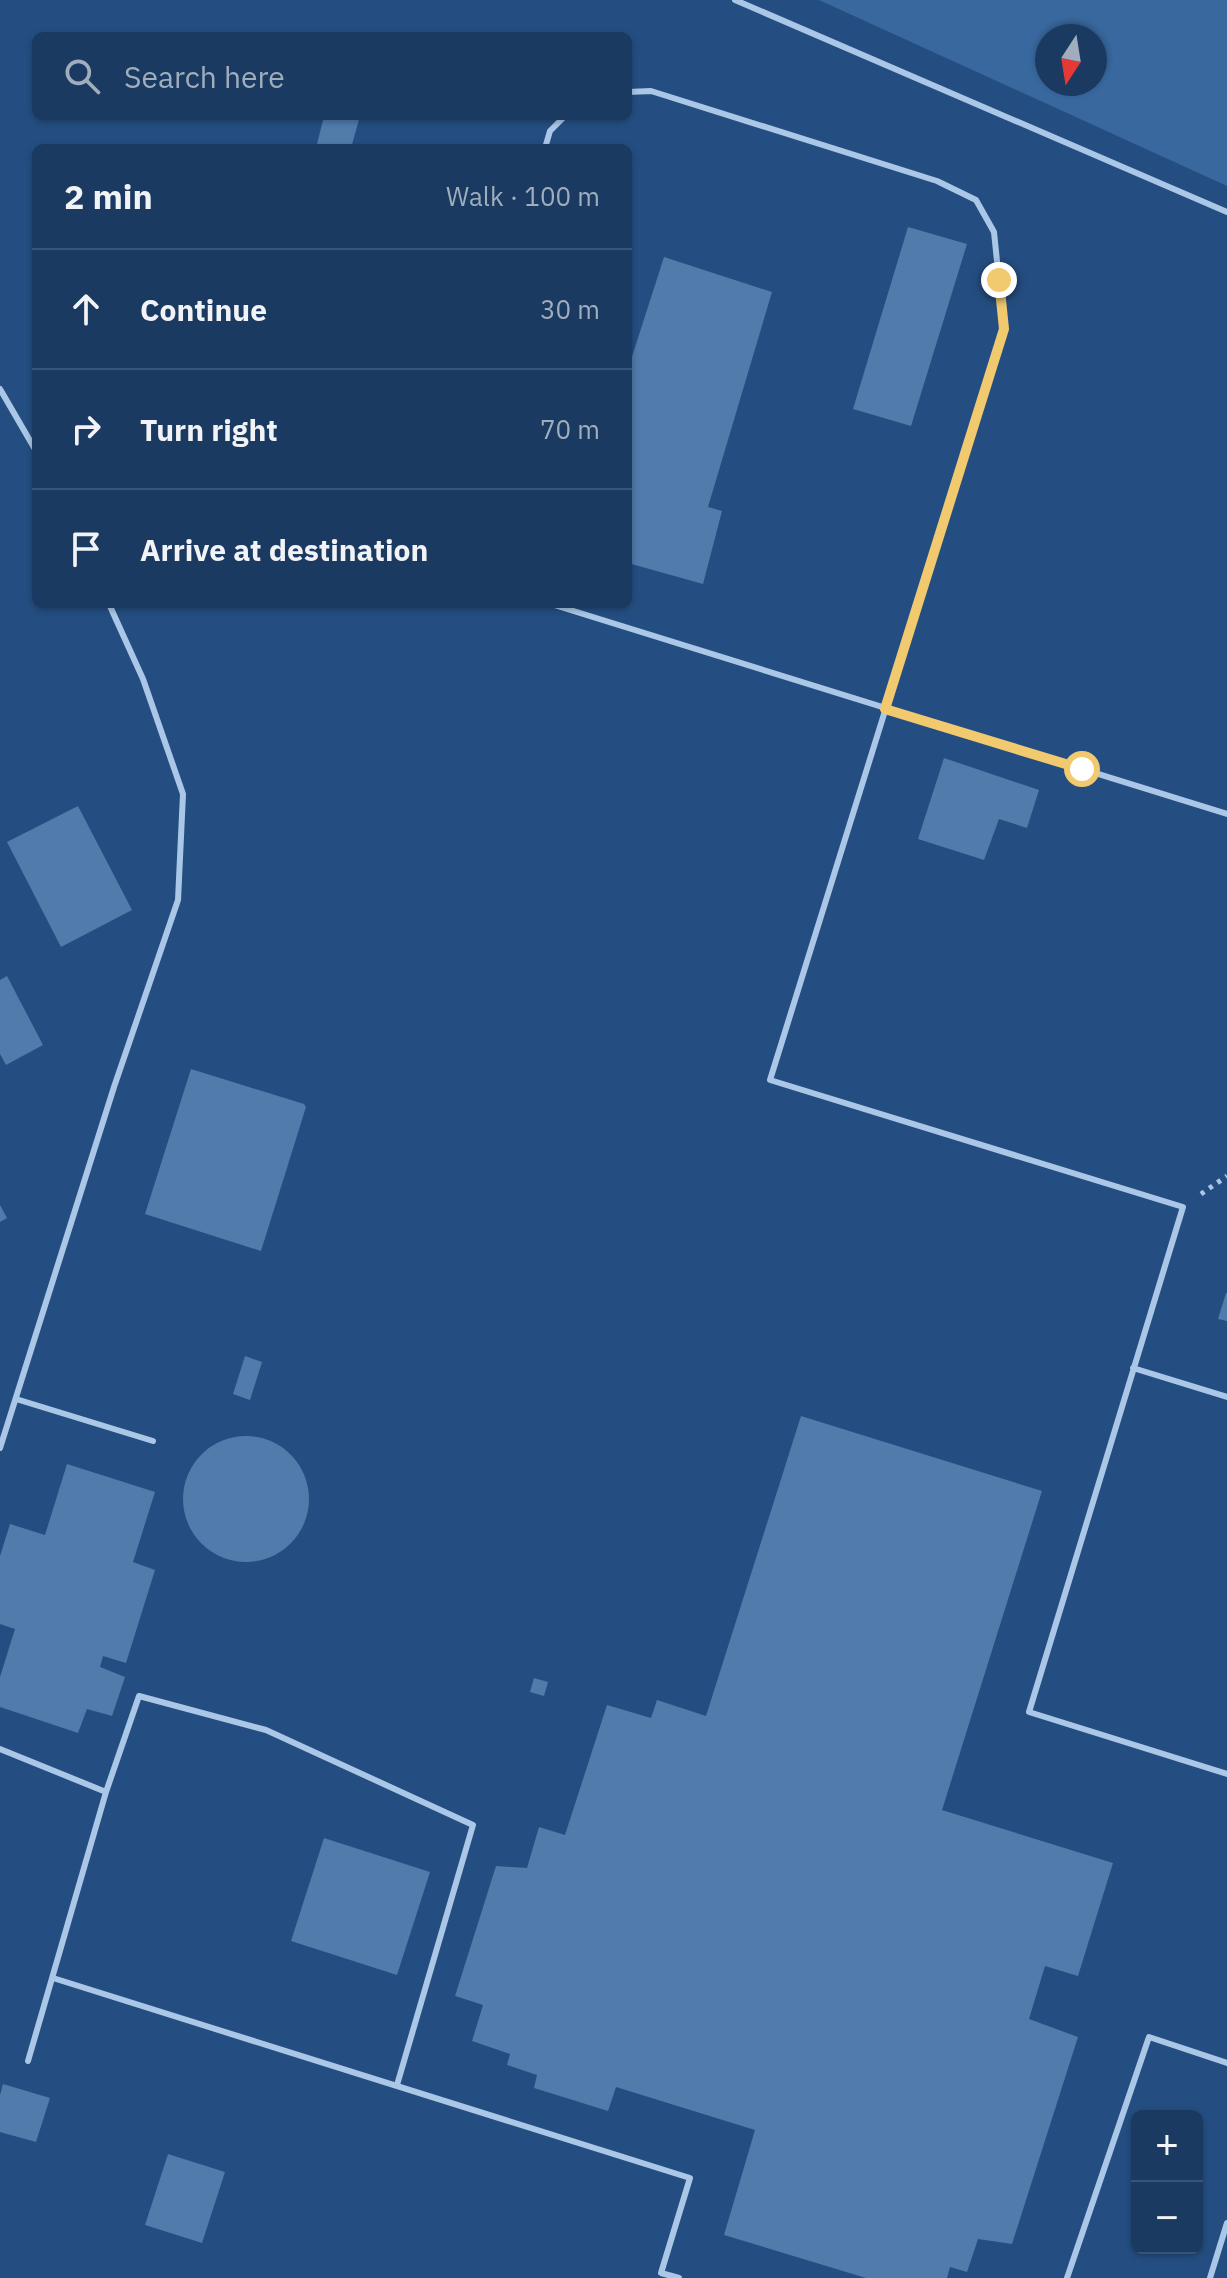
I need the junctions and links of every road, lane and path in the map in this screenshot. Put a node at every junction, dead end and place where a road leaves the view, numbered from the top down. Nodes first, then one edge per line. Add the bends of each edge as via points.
1 (735, 0) edge
2 (632, 92) edge
3 (561, 120) edge
4 (546, 144) edge
5 (1227, 212) edge
6 (0, 389) edge
7 (32, 444) edge
8 (111, 608) edge
9 (564, 608) edge
10 (885, 709) junction
11 (1227, 814) edge
12 (1227, 1176) edge
13 (1183, 1207) junction
14 (1133, 1368) junction
15 (1227, 1397) edge
16 (16, 1399) junction
17 (153, 1441) dead end
18 (0, 1448) edge
19 (0, 1749) edge
20 (1227, 1774) edge
21 (106, 1792) junction
22 (53, 1978) junction
23 (28, 2061) dead end
24 (1227, 2063) edge
25 (397, 2085) junction
26 (1227, 2223) edge
27 (679, 2278) edge
28 (1067, 2278) edge
29 (1210, 2278) edge

1 - 5 lane
2 - 10 lane via 651,91 937,181 976,200 994,232 1004,329
3 - 4 lane
6 - 7 lane
8 - 16 lane via 143,679 183,794 178,900
9 - 10 lane
10 - 11 lane
10 - 13 lane via 770,1080
12 - 13 path
13 - 14 lane
14 - 15 lane
14 - 20 lane via 1029,1712
16 - 17 lane
16 - 18 lane
19 - 21 lane
21 - 22 lane
21 - 25 lane via 139,1696 266,1730 473,1825
22 - 23 lane
22 - 25 lane
24 - 28 lane via 1149,2037
25 - 27 lane via 690,2178 661,2273
26 - 29 lane

